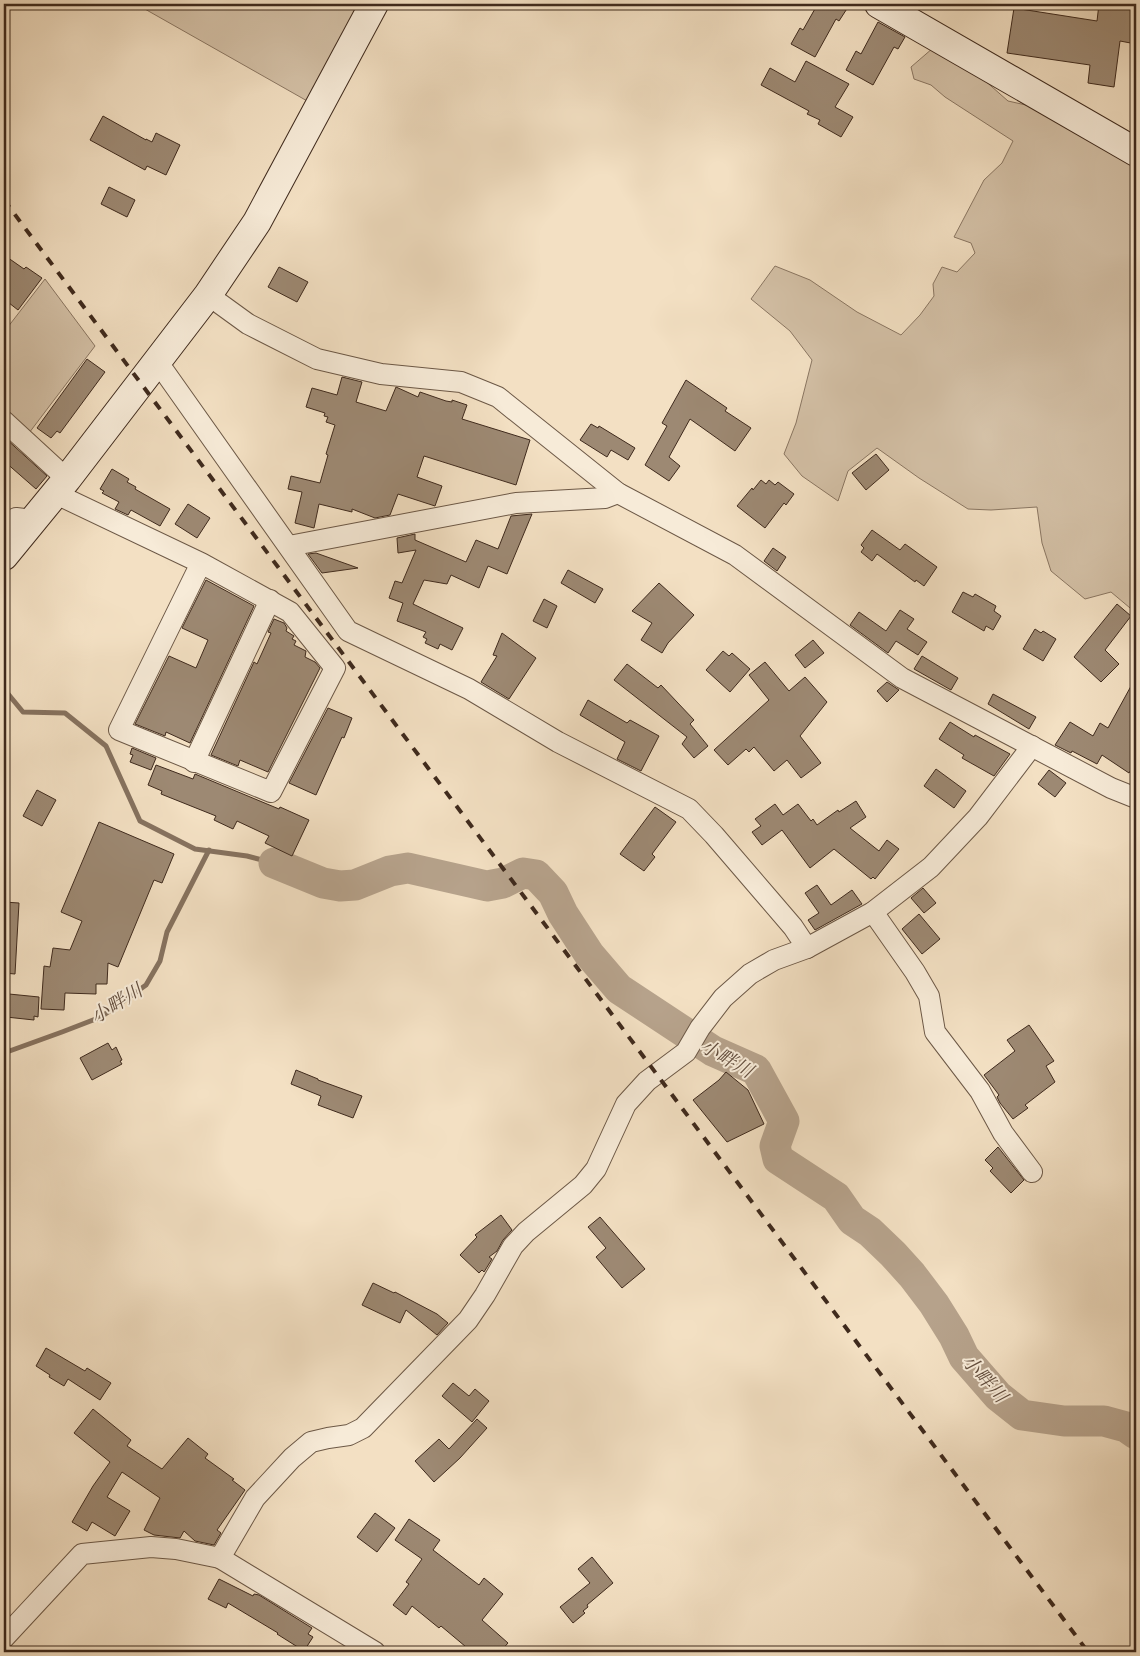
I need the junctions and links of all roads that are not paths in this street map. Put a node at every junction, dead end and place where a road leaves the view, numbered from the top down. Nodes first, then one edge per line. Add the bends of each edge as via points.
1 (374, 4) edge
2 (879, 4) edge
3 (1136, 152) edge
4 (208, 295) junction
5 (157, 361) junction
6 (4, 421) edge
7 (61, 486) junction
8 (618, 493) junction
9 (34, 520) junction
10 (4, 524) edge
11 (289, 546) junction
12 (4, 556) edge
13 (200, 563) junction
14 (270, 600) junction
15 (1032, 746) junction
16 (194, 762) junction
17 (1136, 798) edge
18 (873, 912) junction
19 (807, 948) junction
20 (1032, 1172) dead end
21 (220, 1558) junction
22 (4, 1638) edge
23 (375, 1652) edge

1 - 4 street via 257,222
2 - 3 street
4 - 5 street
4 - 8 street via 248,324 317,359 381,374 461,382 498,396
5 - 7 street
5 - 11 street
6 - 7 street
7 - 9 street
7 - 13 street
8 - 11 street via 605,498 516,503
8 - 15 street via 735,556 902,678
9 - 10 street via 16,518
9 - 12 street
11 - 19 street via 348,631 469,689 558,742 689,809 793,927
13 - 14 street
13 - 16 street via 119,730
14 - 16 street
14 - 16 street via 290,612 335,668 271,792
15 - 17 street
15 - 18 street via 978,817 931,867
18 - 19 street
18 - 20 street via 928,996 935,1032 980,1091 1003,1133
19 - 21 street via 774,960 750,974 723,998 686,1052 647,1081 626,1104 604,1154 583,1185 513,1246 468,1320 363,1428 349,1435 311,1442 292,1458 255,1498
21 - 22 street via 151,1547 82,1554
21 - 23 street

